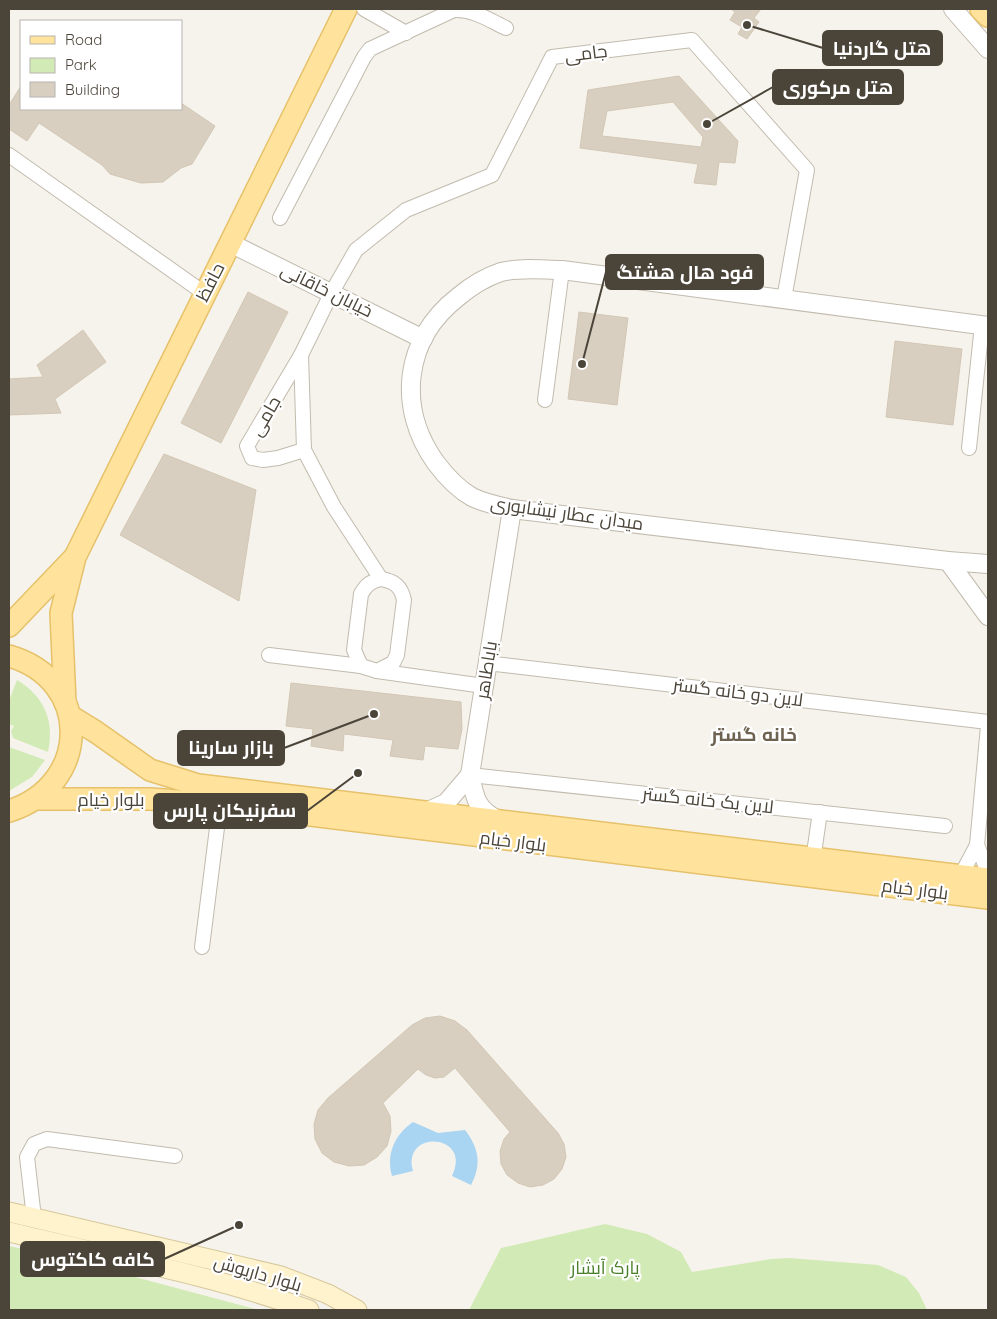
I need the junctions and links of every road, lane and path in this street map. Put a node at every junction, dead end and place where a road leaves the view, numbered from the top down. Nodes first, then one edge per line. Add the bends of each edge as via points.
1 (346, 9) edge
2 (364, 9) edge
3 (953, 9) edge
4 (982, 9) edge
5 (988, 16) edge
6 (506, 28) dead end
7 (406, 33) junction
8 (988, 49) edge
9 (9, 155) edge
10 (280, 218) dead end
11 (230, 243) junction
12 (562, 270) junction
13 (332, 292) junction
14 (204, 293) junction
15 (784, 299) junction
16 (985, 325) edge
17 (423, 339) junction
18 (301, 355) junction
19 (545, 400) dead end
20 (969, 448) dead end
21 (304, 450) junction
22 (512, 509) junction
23 (75, 557) junction
24 (948, 561) junction
25 (988, 564) edge
26 (380, 579) junction
27 (988, 616) edge
28 (9, 626) edge
29 (269, 655) dead end
30 (9, 656) edge
31 (488, 663) junction
32 (361, 666) junction
33 (377, 671) junction
34 (484, 686) junction
35 (68, 709) junction
36 (988, 724) edge
37 (470, 775) junction
38 (220, 804) junction
39 (23, 805) edge
40 (426, 812) junction
41 (820, 812) junction
42 (498, 820) junction
43 (9, 821) edge
44 (945, 826) dead end
45 (977, 845) junction
46 (813, 860) junction
47 (988, 872) edge
48 (960, 876) junction
49 (988, 879) edge
50 (988, 898) edge
51 (202, 947) dead end
52 (175, 1156) dead end
53 (9, 1212) edge
54 (34, 1218) junction
55 (9, 1232) edge
56 (308, 1310) edge
57 (357, 1310) edge

1 - 11 main road, حافظ
2 - 7 street
3 - 8 street
4 - 5 main road
6 - 7 street via 464,10 454,10
7 - 10 street via 370,49 364,57
9 - 14 street
11 - 13 street, خیابان خاقانی
11 - 14 main road, حافظ
12 - 15 street, میدان عطار نیشابوری
12 - 17 street, میدان عطار نیشابوری via 502,272 477,283 442,312
12 - 19 street
13 - 15 street, جامی via 356,250 406,210 492,175 552,57 692,40 808,170
13 - 17 street, خیابان خاقانی
13 - 18 street, جامی
14 - 23 main road, حافظ
15 - 16 street, میدان عطار نیشابوری
16 - 20 street
17 - 22 street, میدان عطار نیشابوری via 412,369 411,384 412,411 424,443 440,468 471,496
18 - 21 street, جامی
18 - 21 street, جامی via 247,446 252,458 262,460
21 - 26 street, جامی via 334,507
22 - 24 street, میدان عطار نیشابوری
22 - 31 street, باباطاهر
23 - 28 main road
23 - 35 main road via 61,613
24 - 25 street, میدان عطار نیشابوری
24 - 27 street
26 - 32 street via 372,581 361,594 354,650
26 - 33 street, جامی via 397,584 404,600 397,656 393,663
29 - 32 street
30 - 35 main road via 35,666 47,676 58,688
31 - 34 street, باباطاهر
31 - 36 street, لاین دو خانه گستر
32 - 33 street
33 - 34 street
34 - 37 street, باباطاهر
35 - 39 main road via 72,732 66,763 59,776
35 - 40 main road, بلوار خیام via 150,770 198,785
36 - 45 street
37 - 40 street via 446,803
37 - 41 street, لاین یک خانه گستر
37 - 42 street, باباطاهر via 476,800 484,813
38 - 39 main road, بلوار خیام via 150,799
38 - 50 main road, بلوار خیام
38 - 51 street
39 - 43 main road
40 - 42 main road, بلوار خیام
41 - 44 street, لاین یک خانه گستر
41 - 46 street
42 - 46 main road, بلوار خیام
45 - 47 street
45 - 48 street
46 - 48 main road, بلوار خیام
48 - 49 main road, بلوار خیام
52 - 54 street via 47,1139 34,1144 27,1157
53 - 54 main road, بلوار داریوش
54 - 57 main road, بلوار داریوش via 281,1276 328,1294
55 - 56 main road, بلوار داریوش via 193,1275

